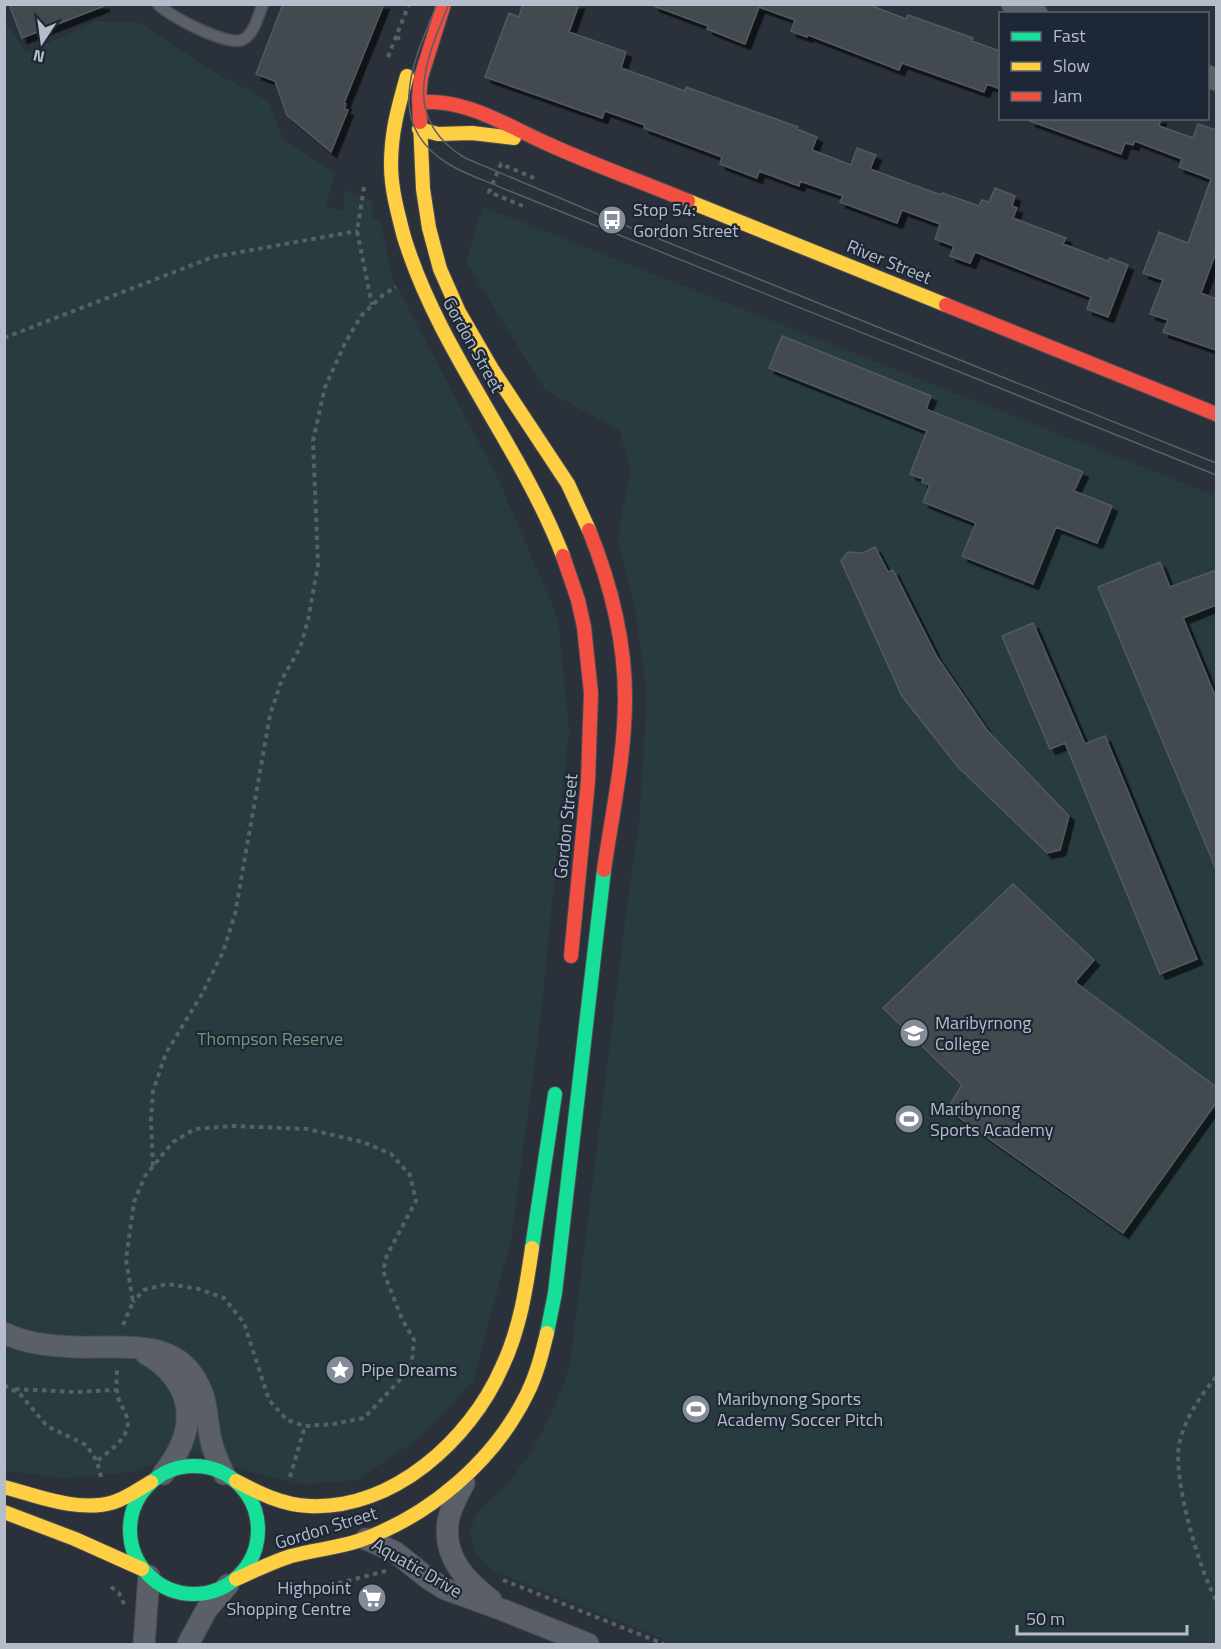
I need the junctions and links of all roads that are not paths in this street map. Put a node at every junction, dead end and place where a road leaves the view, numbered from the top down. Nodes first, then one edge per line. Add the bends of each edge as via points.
1 (158, 4) edge
2 (263, 4) edge
3 (444, 4) edge
4 (1012, 4) edge
5 (1032, 12) edge
6 (418, 102) junction
7 (397, 112) junction
8 (419, 129) junction
9 (546, 144) junction
10 (1216, 414) edge
11 (568, 483) junction
12 (552, 528) junction
13 (569, 968) dead end
14 (556, 1084) dead end
15 (4, 1333) edge
16 (122, 1348) junction
17 (468, 1472) junction
18 (158, 1478) junction
19 (230, 1478) junction
20 (4, 1487) edge
21 (4, 1512) edge
22 (366, 1539) junction
23 (146, 1572) junction
24 (232, 1582) junction
25 (503, 1610) junction
26 (144, 1644) edge
27 (188, 1644) edge
28 (588, 1644) edge

1 - 2 lane via 170,16 236,41 250,33
3 - 6 main road, Gordon Street via 421,77
3 - 7 main road, Gordon Street via 410,69
4 - 5 street
6 - 7 main road
6 - 8 main road, Gordon Street
6 - 9 main road, River Street via 436,100 469,108
7 - 8 main road
7 - 12 main road, Gordon Street via 392,163 405,246 452,346
8 - 9 main road, River Street via 438,134 479,133
8 - 11 main road, Gordon Street via 423,189 440,268 459,312 492,369
9 - 10 main road, River Street
11 - 12 main road via 557,501
11 - 17 main road, Gordon Street via 590,533 615,613 625,698 623,741 601,889 549,1330 526,1395 493,1446
12 - 13 main road, Gordon Street via 572,580 584,627 591,691 591,752
14 - 19 main road, Gordon Street via 527,1287 517,1330 492,1388 476,1413 418,1471 374,1496 325,1507 302,1506 264,1498
15 - 16 street via 51,1345
16 - 18 street via 157,1360 187,1401 186,1430 180,1448
16 - 19 street via 166,1353 192,1373 207,1404 210,1437
17 - 22 main road, Gordon Street via 435,1502
17 - 25 street, Aquatic Drive via 448,1522 452,1556 470,1584
18 - 19 main road via 175,1469 200,1467
18 - 20 main road via 120,1500 105,1504 70,1503
18 - 23 main road via 142,1493 130,1523 133,1547
19 - 24 main road via 248,1496 256,1512 258,1530 256,1549
21 - 23 main road
22 - 24 main road, Gordon Street via 284,1559
22 - 25 street, Aquatic Drive via 395,1552 445,1589
23 - 24 main road via 163,1586 196,1594 213,1592
23 - 26 street
24 - 27 street via 207,1609
25 - 28 street, Aquatic Drive

